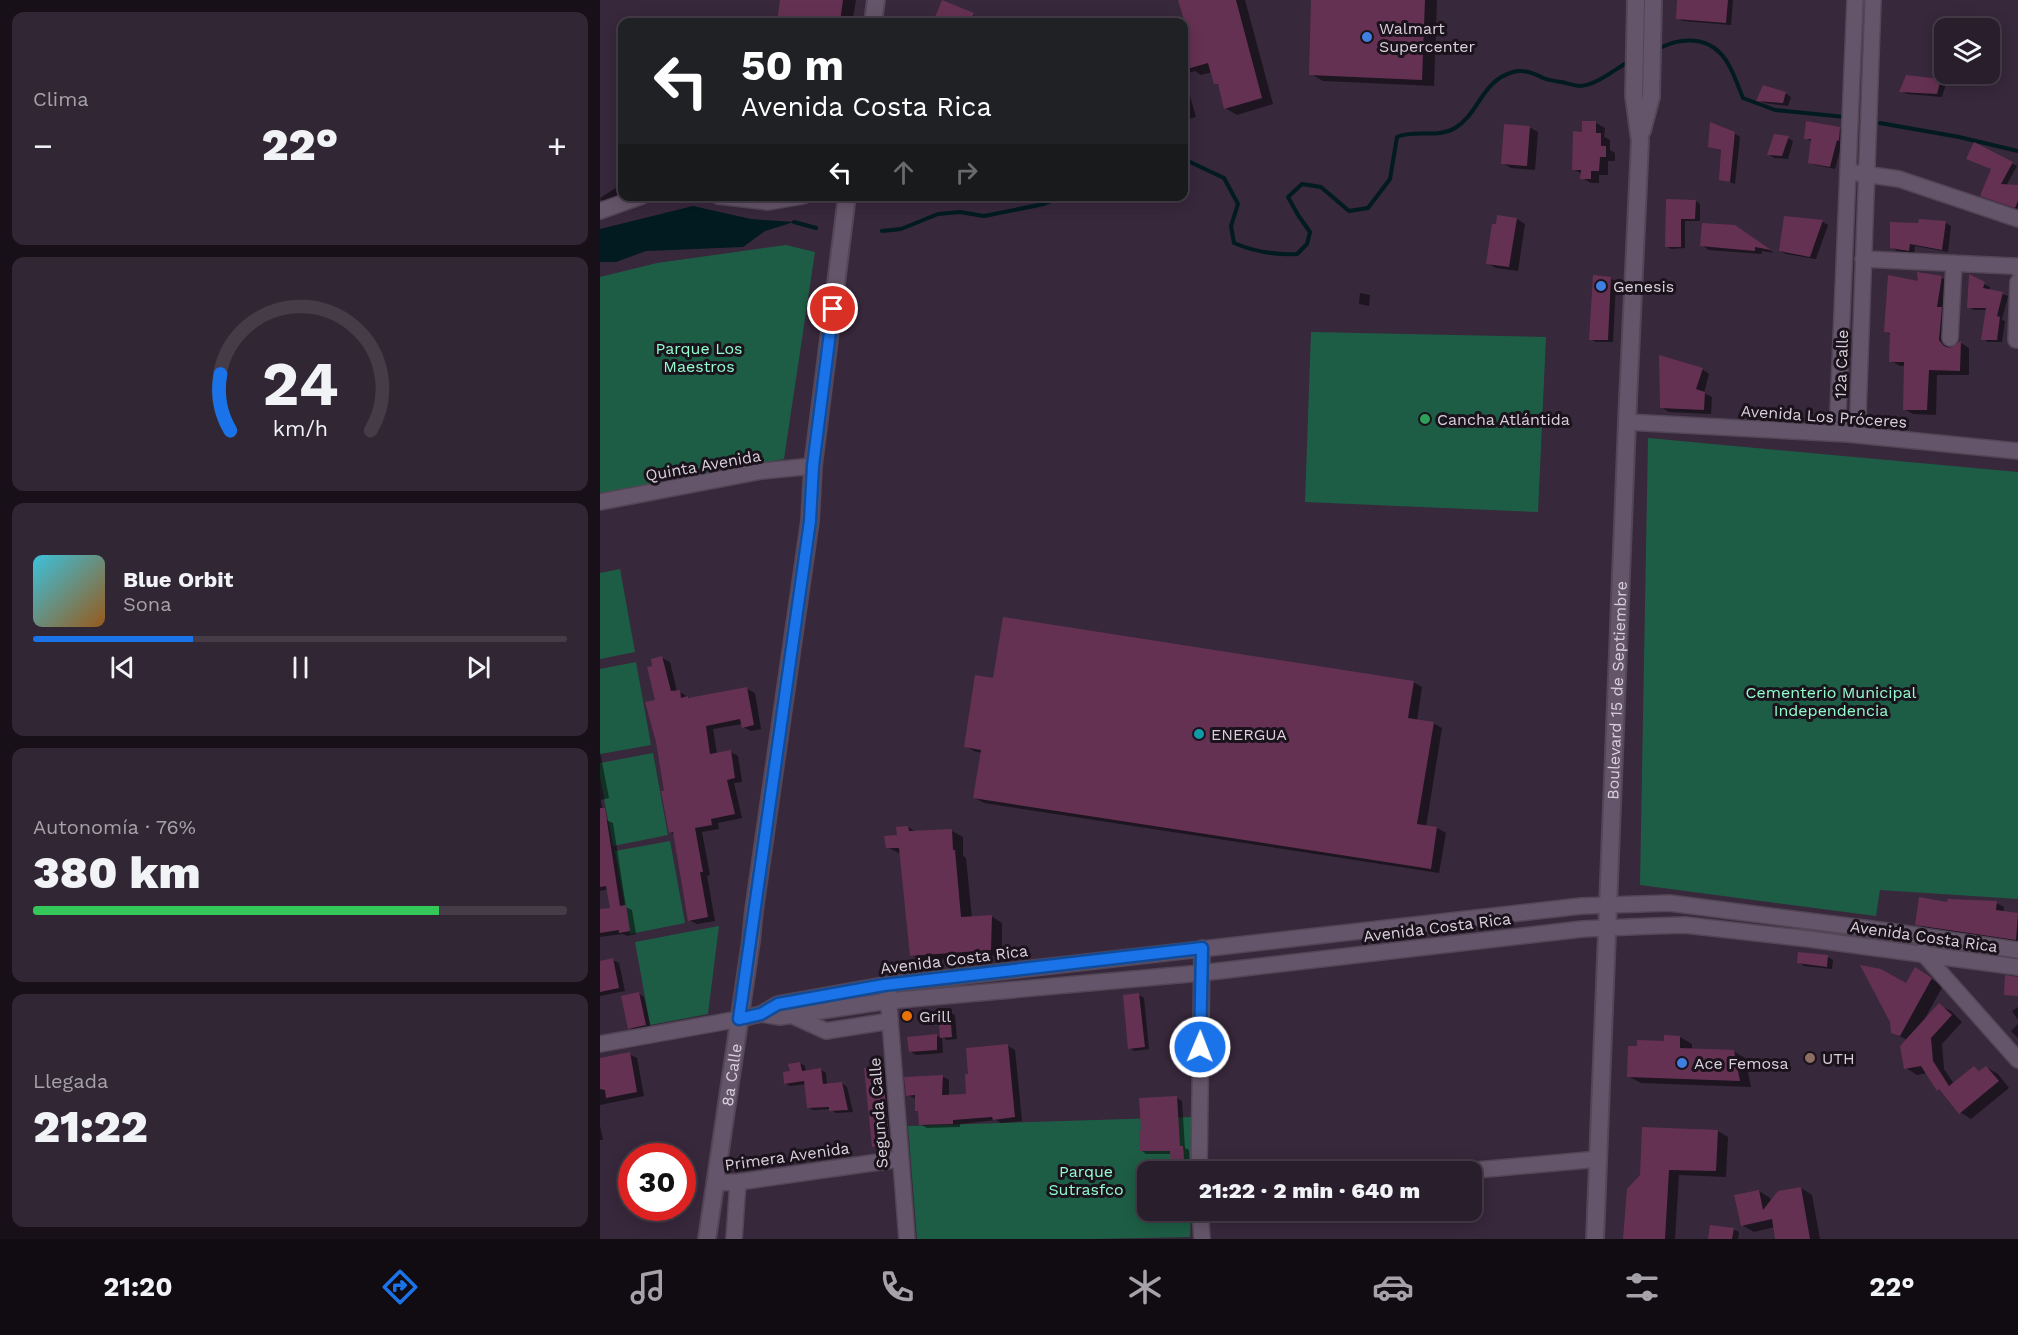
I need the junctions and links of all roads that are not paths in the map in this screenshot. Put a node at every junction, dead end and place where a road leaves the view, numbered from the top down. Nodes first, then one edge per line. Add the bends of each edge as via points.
1 (876, 0) edge
2 (1636, 0) edge
3 (1653, 0) edge
4 (1855, 0) edge
5 (1873, 0) edge
6 (874, 18) edge
7 (1642, 97) junction
8 (1848, 172) junction
9 (1867, 174) junction
10 (628, 201) edge
11 (846, 201) edge
12 (600, 211) edge
13 (2018, 219) edge
14 (1863, 259) junction
15 (1954, 263) junction
16 (2018, 269) edge
17 (2018, 282) edge
18 (1950, 338) dead end
19 (2016, 340) dead end
20 (1627, 422) junction
21 (1847, 434) junction
22 (2018, 451) edge
23 (813, 466) junction
24 (600, 502) edge
25 (1608, 905) junction
26 (1607, 928) junction
27 (1911, 934) junction
28 (1202, 948) junction
29 (2018, 950) edge
30 (1924, 955) junction
31 (2018, 967) edge
32 (1201, 973) junction
33 (887, 985) junction
34 (888, 1001) junction
35 (761, 1014) junction
36 (791, 1015) junction
37 (739, 1019) junction
38 (890, 1021) junction
39 (600, 1044) edge
40 (2018, 1060) edge
41 (900, 1159) junction
42 (1599, 1159) junction
43 (1199, 1161) edge
44 (1482, 1169) edge
45 (738, 1182) junction
46 (715, 1183) junction
47 (1201, 1221) edge
48 (707, 1239) edge
49 (734, 1239) edge
50 (907, 1239) edge
51 (1202, 1239) edge
52 (1595, 1239) edge

1 - 6 street
2 - 7 street, Boulevard 15 de Septiembre
3 - 7 street, Boulevard 15 de Septiembre
4 - 8 street, 12a Calle
5 - 9 street, 12a Calle
7 - 20 street, Boulevard 15 de Septiembre
8 - 9 street
8 - 21 street, 12a Calle via 1838,412
9 - 13 street via 1899,179
9 - 14 street, 12a Calle
10 - 12 street
11 - 23 street, 8a Calle
14 - 15 street
14 - 21 street, 12a Calle via 1857,414
15 - 16 street
15 - 18 street
17 - 19 street
20 - 21 street, Avenida Los Próceres
20 - 25 street, Boulevard 15 de Septiembre
21 - 22 street, Avenida Los Próceres
23 - 24 street, Quinta Avenida via 762,471
23 - 37 street, 8a Calle via 810,521
25 - 26 street, Boulevard 15 de Septiembre
25 - 27 street, Avenida Costa Rica via 1669,903
25 - 28 street, Avenida Costa Rica
26 - 30 street, Avenida Costa Rica via 1685,925
26 - 32 street, Avenida Costa Rica
26 - 42 street, Boulevard 15 de Septiembre
27 - 29 street, Avenida Costa Rica
27 - 30 street
28 - 32 street
28 - 33 street, Avenida Costa Rica
30 - 31 street, Avenida Costa Rica
30 - 40 street
32 - 34 street, Avenida Costa Rica
32 - 43 street
33 - 34 street, Segunda Calle
33 - 35 street, Avenida Costa Rica via 778,1004
34 - 36 street, Avenida Costa Rica
34 - 38 street, Segunda Calle
35 - 36 street, Avenida Costa Rica
35 - 37 street
36 - 38 street via 826,1031
37 - 39 street
37 - 46 street, 8a Calle
38 - 41 street, Segunda Calle
41 - 45 street, Primera Avenida
41 - 50 street, Segunda Calle
42 - 44 street
42 - 52 street, Boulevard 15 de Septiembre
45 - 46 street, Primera Avenida
45 - 49 street
46 - 48 street, 8a Calle
47 - 51 street

